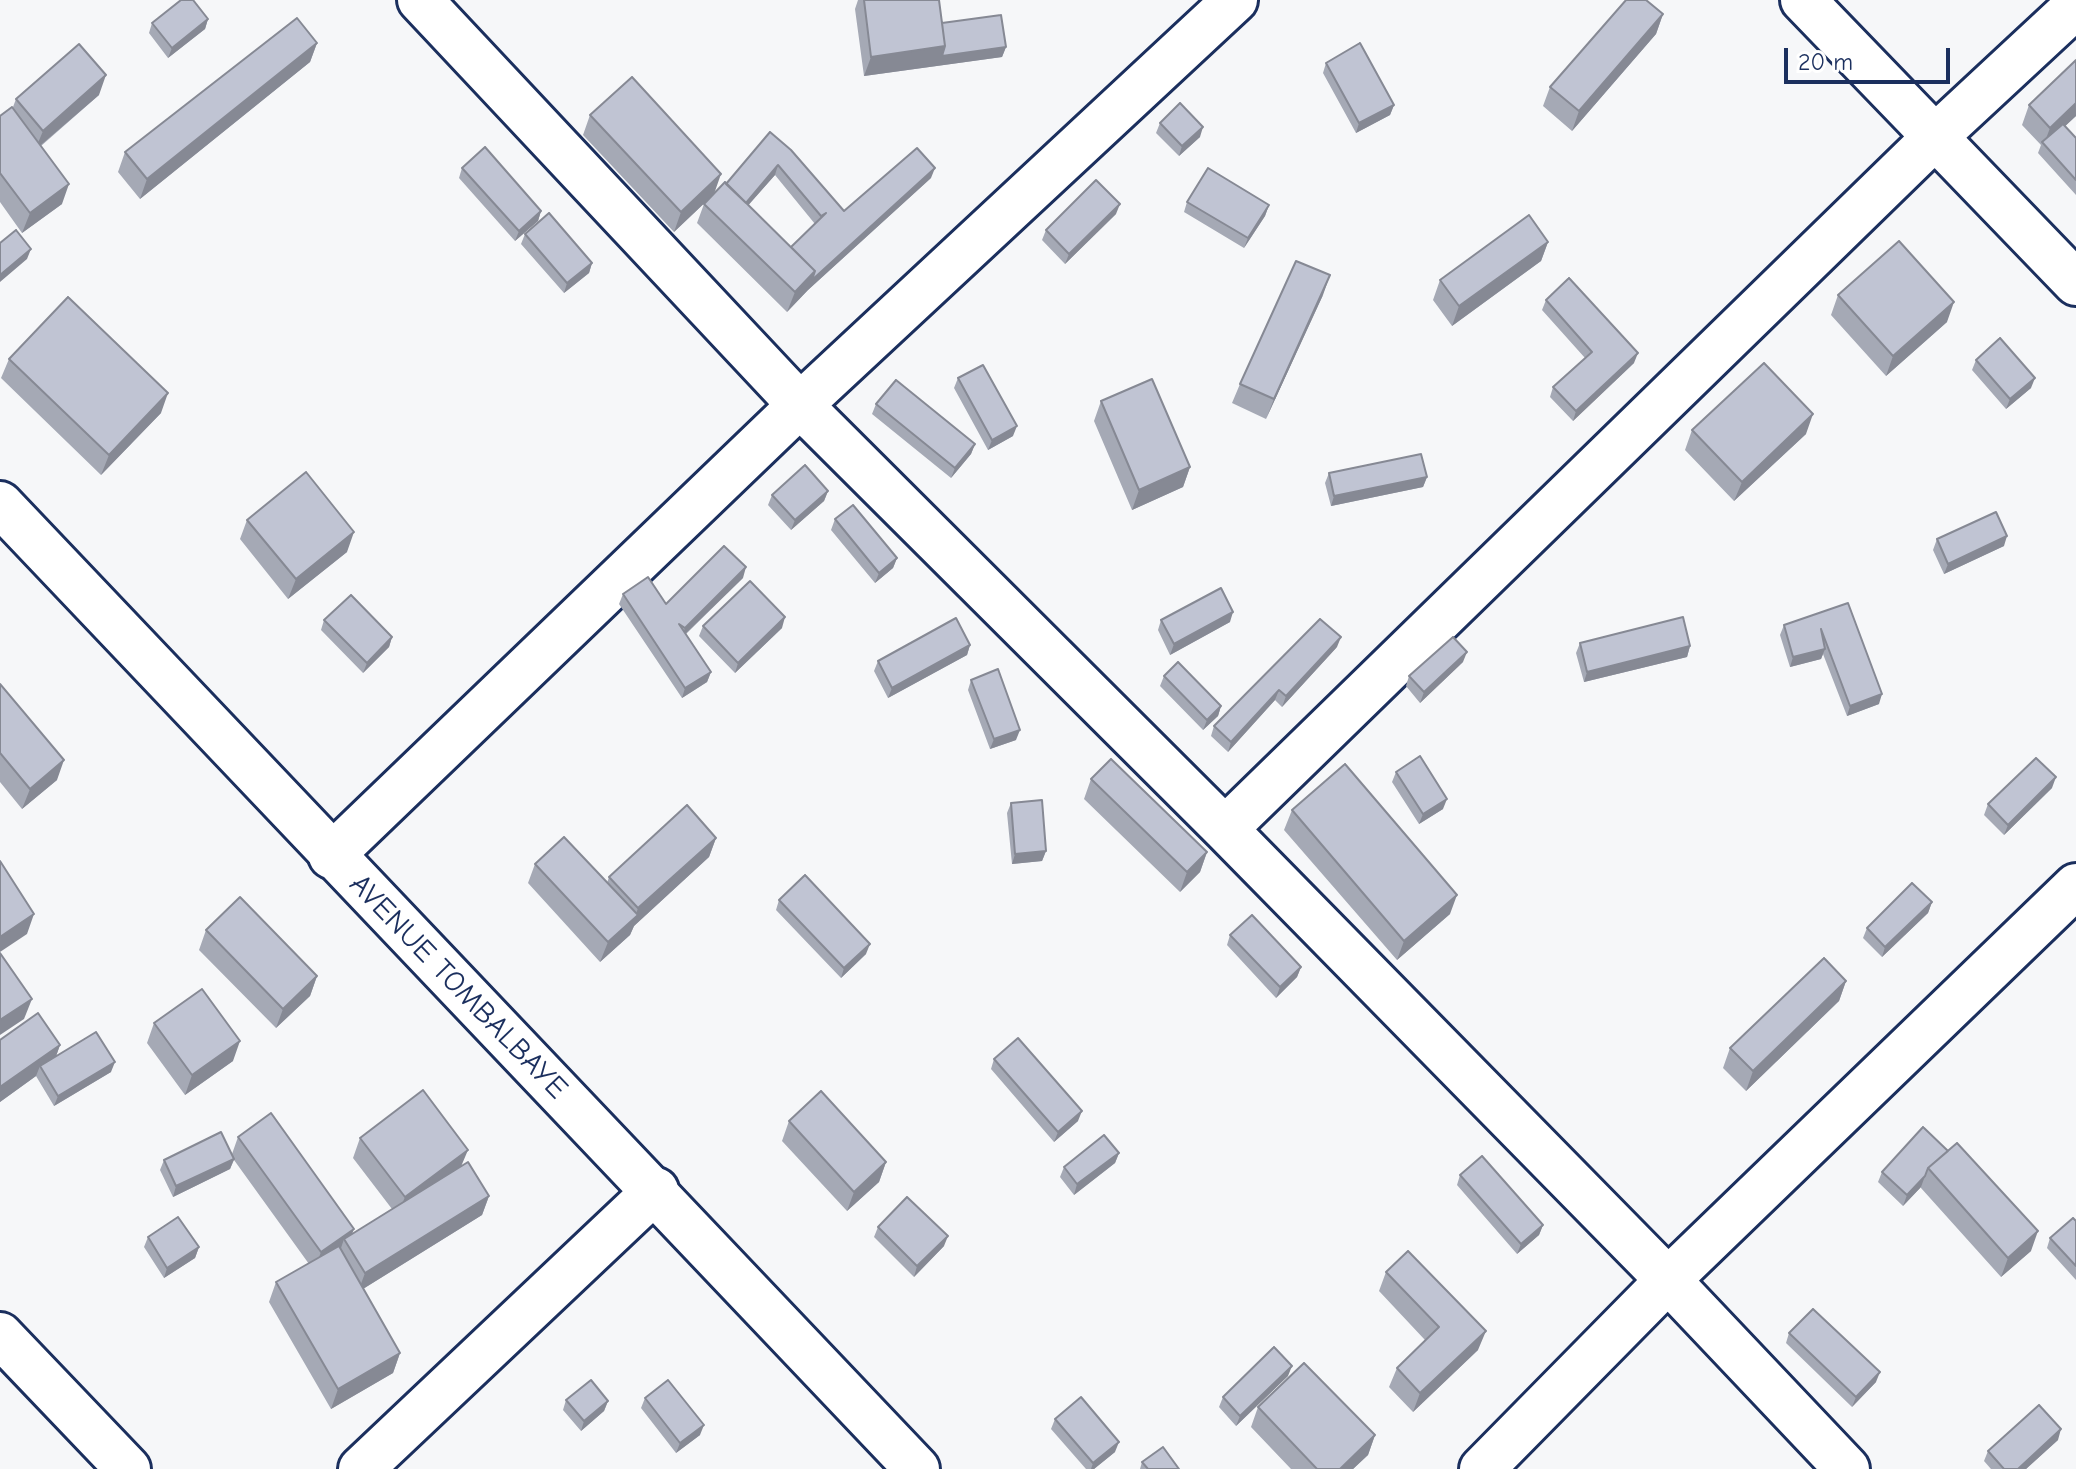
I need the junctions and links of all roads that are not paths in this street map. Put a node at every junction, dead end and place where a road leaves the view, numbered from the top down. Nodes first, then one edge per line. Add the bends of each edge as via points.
1 (420, 0) edge
2 (1235, 0) edge
3 (1803, 0) edge
4 (2076, 6) edge
5 (1935, 137) junction
6 (2076, 283) edge
7 (800, 405) junction
8 (0, 504) edge
9 (1225, 829) junction
10 (331, 856) junction
11 (2076, 886) edge
12 (656, 1190) junction
13 (1668, 1280) junction
14 (0, 1335) edge
15 (128, 1469) edge
16 (361, 1469) edge
17 (917, 1469) edge
18 (1482, 1469) edge
19 (1847, 1469) edge

1 - 7 street
2 - 7 street
3 - 5 street
4 - 5 street
5 - 6 street
5 - 9 street
7 - 9 street
7 - 10 street
8 - 10 street, AVENUE TOMBALBAYE
9 - 13 street
10 - 12 street, AVENUE TOMBALBAYE
11 - 13 street
12 - 16 street
12 - 17 street, AVENUE TOMBALBAYE
13 - 18 street
13 - 19 street
14 - 15 street

